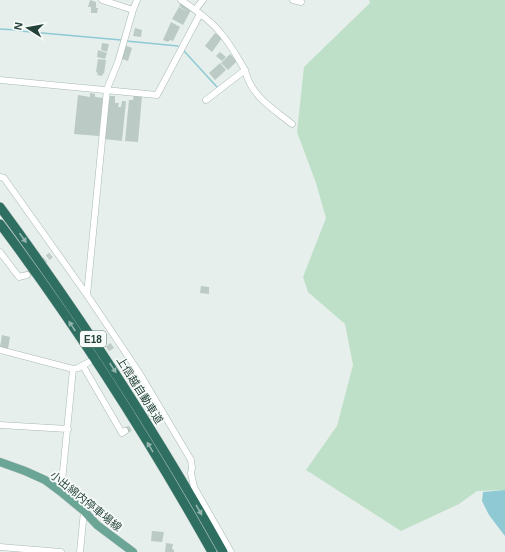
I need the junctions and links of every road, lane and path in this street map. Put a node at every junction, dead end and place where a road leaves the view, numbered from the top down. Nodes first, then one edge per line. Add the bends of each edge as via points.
1 (102, 0) edge
2 (137, 0) edge
3 (181, 0) edge
4 (203, 0) edge
5 (294, 0) edge
6 (301, 2) dead end
7 (133, 10) junction
8 (198, 12) junction
9 (245, 70) junction
10 (0, 80) edge
11 (107, 89) junction
12 (206, 100) dead end
13 (292, 124) dead end
14 (0, 177) edge
15 (0, 207) edge
16 (0, 224) edge
17 (0, 252) edge
18 (27, 275) dead end
19 (87, 295) junction
20 (0, 350) edge
21 (73, 369) junction
22 (0, 425) edge
23 (68, 429) junction
24 (125, 431) dead end
25 (0, 462) edge
26 (61, 492) junction
27 (84, 511) junction
28 (0, 547) edge
29 (61, 552) edge
30 (80, 552) edge
31 (133, 552) edge
32 (212, 552) edge
33 (223, 552) edge
34 (232, 552) edge

1 - 7 street
2 - 7 street
3 - 8 street
4 - 8 street
5 - 6 street
7 - 11 street via 118,62
8 - 9 street via 219,31
8 - 11 street via 157,95
9 - 12 street
9 - 13 street via 253,91
10 - 11 street
11 - 19 street
14 - 19 street via 4,178 53,254
15 -> 33 highway, 上信越自動車道 / E18 via 100,349
32 -> 16 highway, 上信越自動車道 / E18 via 140,430 91,354
17 - 18 street via 19,277
19 - 34 street via 116,344 140,374 159,412 181,442 191,460 194,487
20 - 21 street
21 - 23 street
21 - 24 street via 86,364 122,433
22 - 23 street
23 - 26 street
25 - 26 main road, 小出綿内停車場線 via 45,480
26 - 27 main road, 小出綿内停車場線
27 - 30 street
27 - 31 main road, 小出綿内停車場線
28 - 29 street

